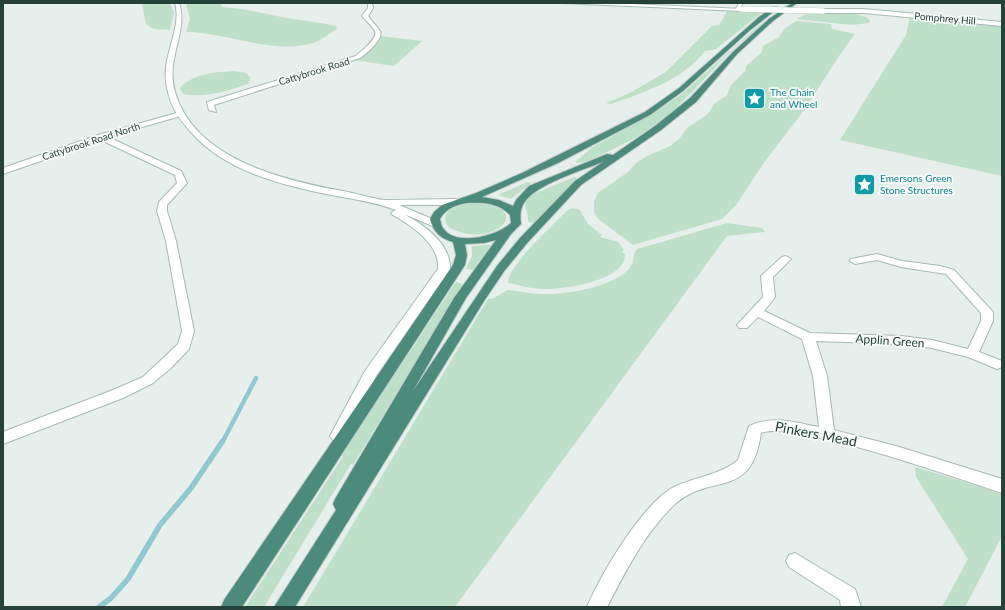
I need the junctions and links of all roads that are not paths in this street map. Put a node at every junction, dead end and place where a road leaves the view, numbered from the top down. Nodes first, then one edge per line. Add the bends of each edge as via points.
1 (177, 3) edge
2 (370, 3) edge
3 (564, 3) edge
4 (741, 3) edge
5 (783, 3) edge
6 (795, 3) edge
7 (739, 9) junction
8 (1002, 24) edge
9 (213, 110) dead end
10 (180, 115) junction
11 (101, 136) junction
12 (634, 145) junction
13 (3, 171) edge
14 (338, 193) junction
15 (381, 202) junction
16 (460, 202) junction
17 (515, 214) junction
18 (435, 224) junction
19 (506, 234) junction
20 (457, 240) junction
21 (786, 259) dead end
22 (856, 261) dead end
23 (757, 312) junction
24 (743, 324) dead end
25 (808, 336) junction
26 (972, 354) junction
27 (997, 364) dead end
28 (827, 434) junction
29 (3, 438) edge
30 (314, 484) junction
31 (1002, 486) edge
32 (796, 561) dead end
33 (230, 607) edge
34 (280, 607) edge
35 (284, 607) edge
36 (597, 607) edge
37 (850, 607) edge

1 - 10 street via 180,12 169,61 168,79
2 - 9 street, Cattybrook Road via 371,8 365,16 378,32 378,36 364,53 210,104
3 - 7 street, Pomphrey Hill
4 - 7 street
5 - 16 highway via 744,33 666,102 635,121 506,185
6 - 12 highway via 771,20 735,53 693,100
7 - 8 street, Pomphrey Hill, bridge via 887,13
10 - 11 street, Cattybrook Road North
10 - 14 street via 203,141 239,164 287,181
11 - 13 street, Cattybrook Road North
11 - 29 street via 178,173 181,178 182,183 162,204 162,211 171,241 188,331 184,346 166,366 148,380
12 - 17 highway via 532,188 519,202
12 - 35 highway via 578,183 501,268
14 - 15 street
14 - 30 street via 403,216 421,229 439,250 444,258 444,269 370,374
15 - 16 street
15 - 18 street
16 - 17 highway via 482,200 499,203
16 - 18 highway via 440,211
17 - 19 highway via 516,224
18 - 20 highway via 442,233
19 - 20 highway via 488,240
19 - 34 highway via 460,298
20 - 30 highway via 462,251 459,265
21 - 23 street via 767,276 769,297
22 - 26 street via 876,253 901,264 954,269 987,312 986,321
23 - 24 street
23 - 25 street, Applin Green
25 - 26 street, Applin Green via 902,340
25 - 28 street via 820,376
26 - 27 street, Applin Green
28 - 31 street, Pinkers Mead via 896,452
28 - 36 street, Pinkers Mead via 785,426 765,425 754,430 751,449 744,465 730,475 697,484 670,498 639,532
30 - 33 highway
32 - 37 street via 848,595

